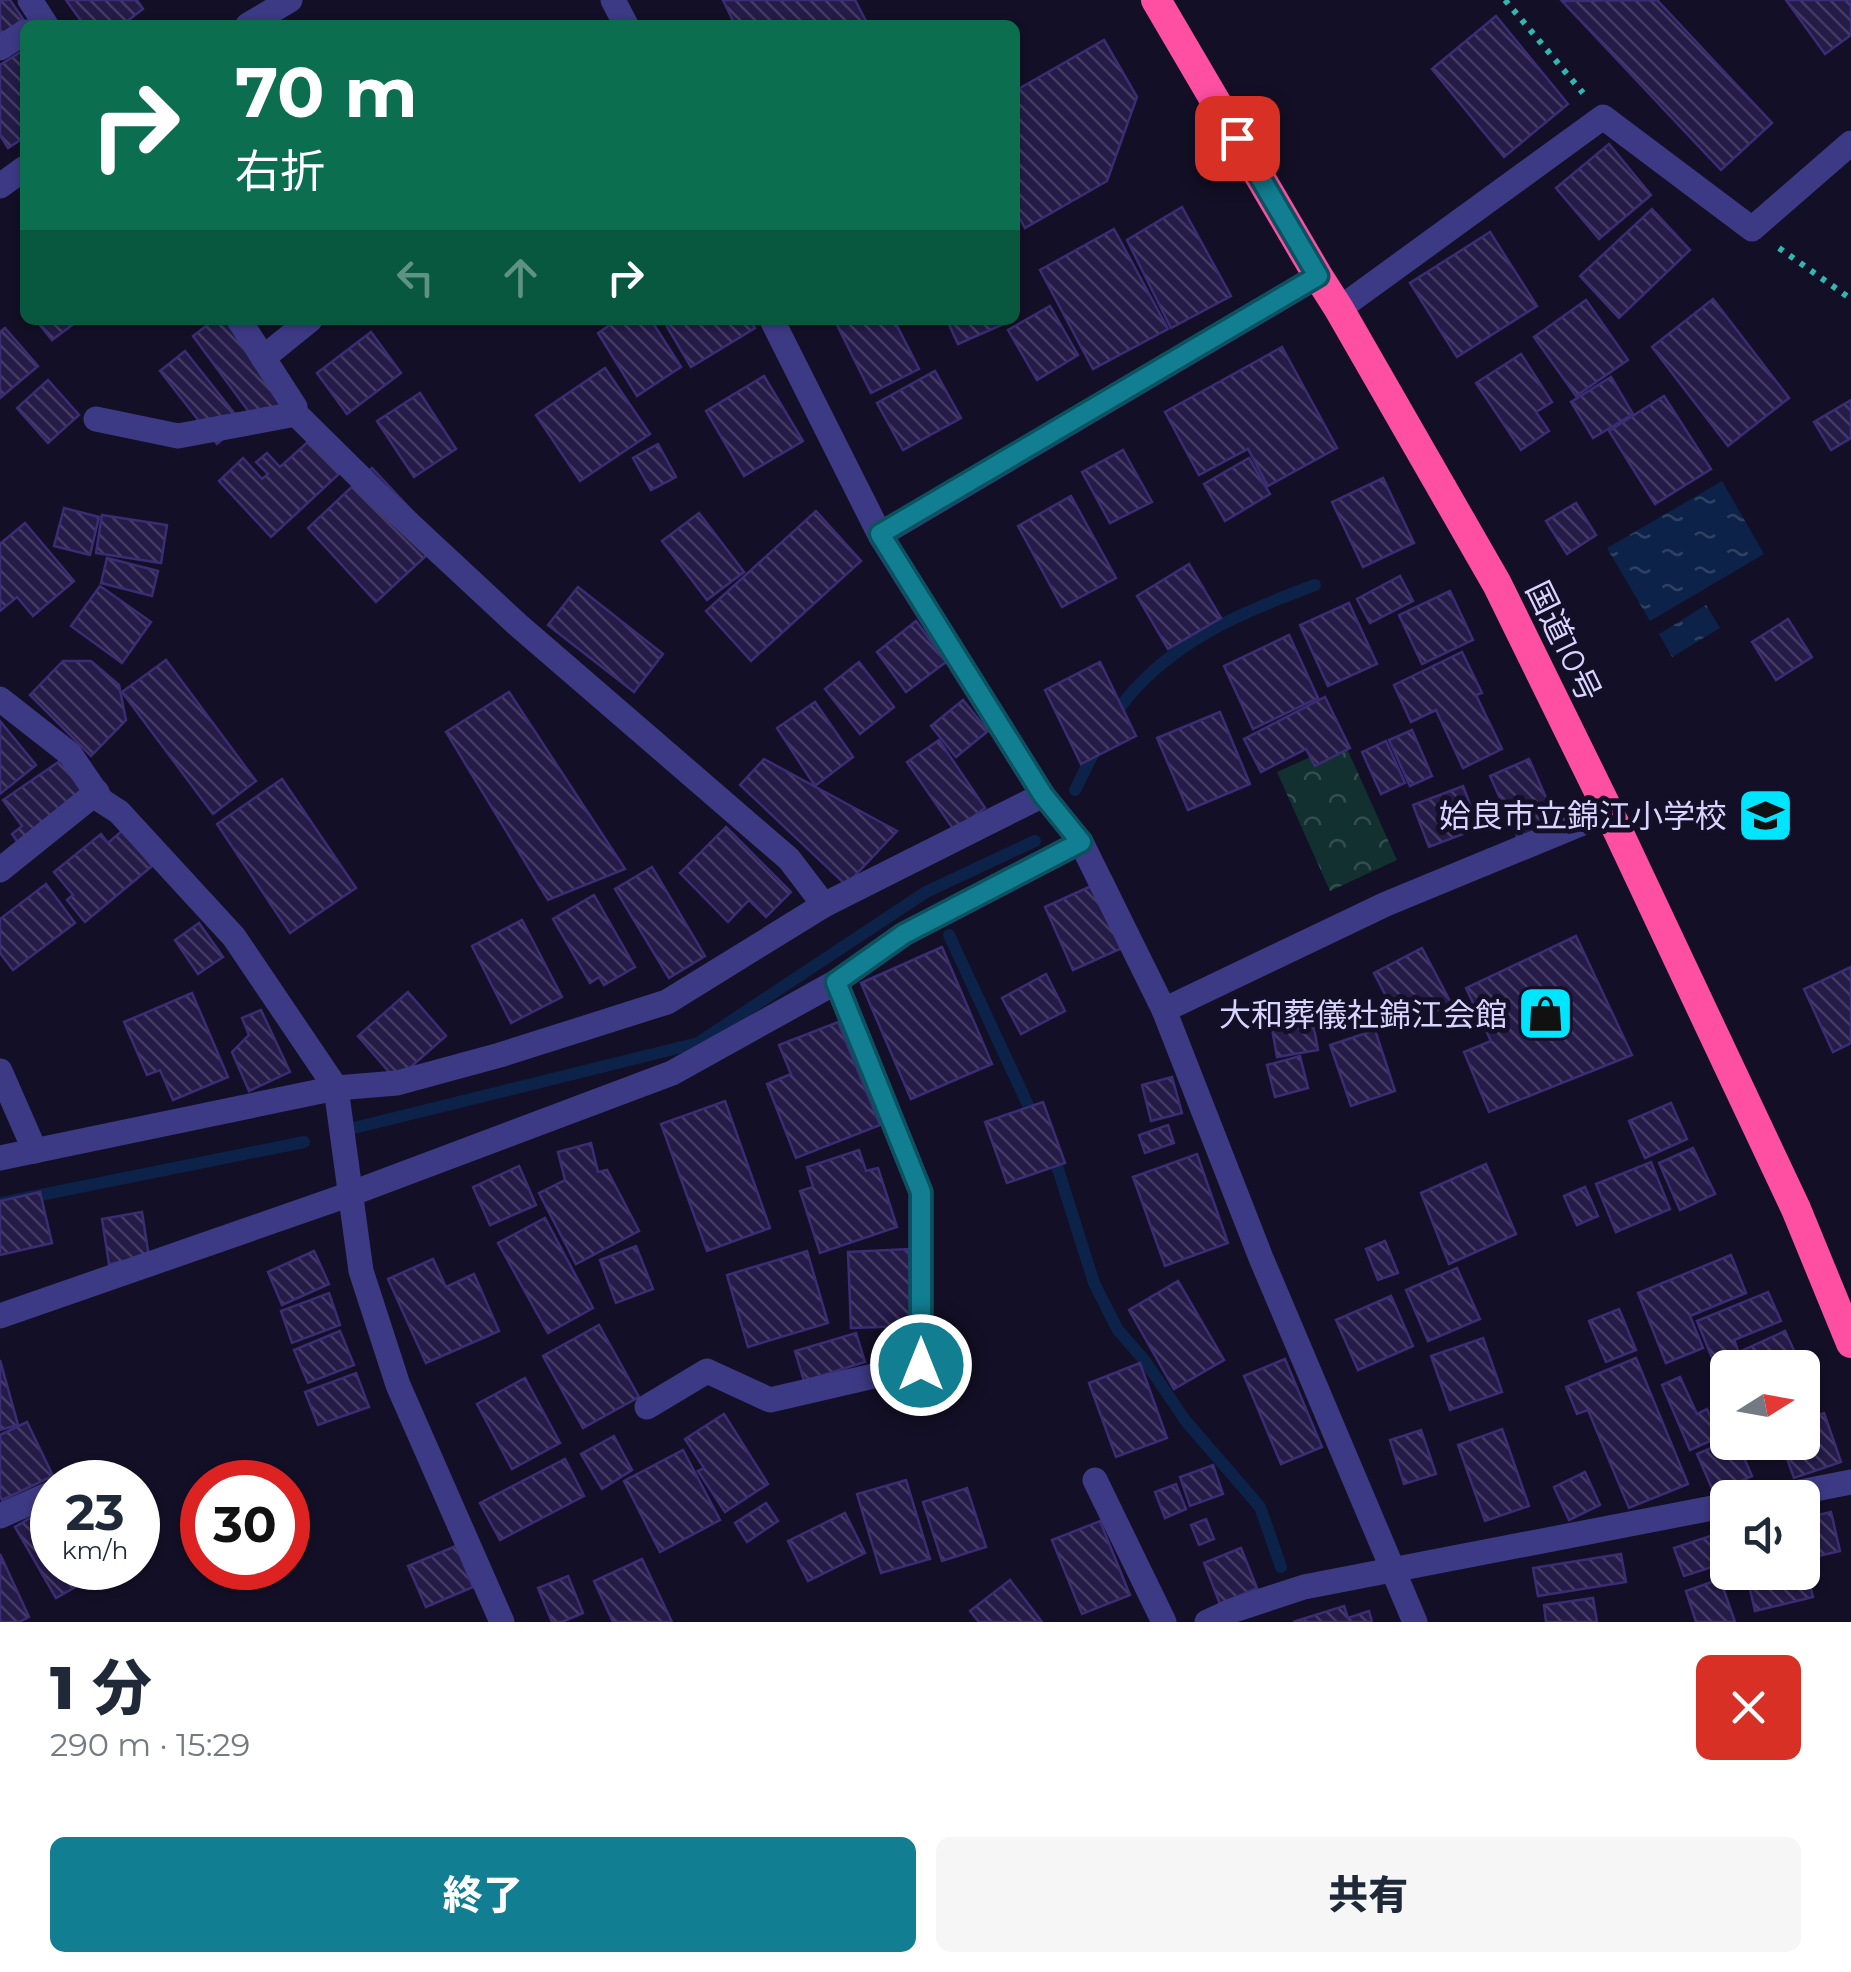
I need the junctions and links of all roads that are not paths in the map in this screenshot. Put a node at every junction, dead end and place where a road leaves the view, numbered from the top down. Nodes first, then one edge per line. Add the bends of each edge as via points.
1 (290, 0) edge
2 (1156, 0) edge
3 (256, 20) edge
4 (1851, 143) edge
5 (1318, 276) junction
6 (1340, 309) junction
7 (242, 325) edge
8 (304, 325) edge
9 (775, 325) edge
10 (262, 358) junction
11 (296, 414) junction
12 (96, 419) dead end
13 (880, 534) junction
14 (0, 699) edge
15 (97, 792) junction
16 (1043, 795) junction
17 (1608, 810) junction
18 (1081, 842) junction
19 (0, 870) edge
20 (824, 905) junction
21 (836, 982) junction
22 (1164, 1010) junction
23 (0, 1070) edge
24 (336, 1088) junction
25 (35, 1151) junction
26 (0, 1158) edge
27 (351, 1193) junction
28 (0, 1316) edge
29 (1851, 1343) edge
30 (647, 1407) dead end
31 (1096, 1480) dead end
32 (1851, 1482) edge
33 (1820, 1488) edge
34 (30, 1503) edge
35 (1710, 1509) edge
36 (0, 1516) edge
37 (1393, 1569) junction
38 (502, 1622) edge
39 (1164, 1622) edge
40 (1207, 1622) edge
41 (1415, 1622) edge

1 - 3 street
2 - 5 highway, 国道10号
4 - 6 street via 1752,229 1603,116
5 - 6 highway, 国道10号
5 - 13 street
6 - 17 highway, 国道10号 via 1497,584
7 - 10 street
8 - 10 street
9 - 13 street
10 - 11 street
11 - 12 street via 178,436
11 - 20 street via 518,625 789,860
13 - 16 street
14 - 15 street via 70,754
15 - 19 street
15 - 24 street via 234,937
16 - 18 street
16 - 20 street
17 - 22 street via 1386,904
17 - 29 highway, 国道10号 via 1796,1209
18 - 21 street via 904,934
18 - 22 street
20 - 24 street via 667,1002 397,1083
21 - 27 street via 672,1073
21 - 30 street via 921,1192 921,1365 770,1400 707,1371
22 - 37 street
23 - 25 street
24 - 25 street
24 - 27 street
25 - 26 street
27 - 28 street
27 - 38 street via 361,1271 398,1385
31 - 39 street
32 - 33 street
34 - 36 street
35 - 37 street
37 - 40 street via 1304,1587
37 - 41 street

